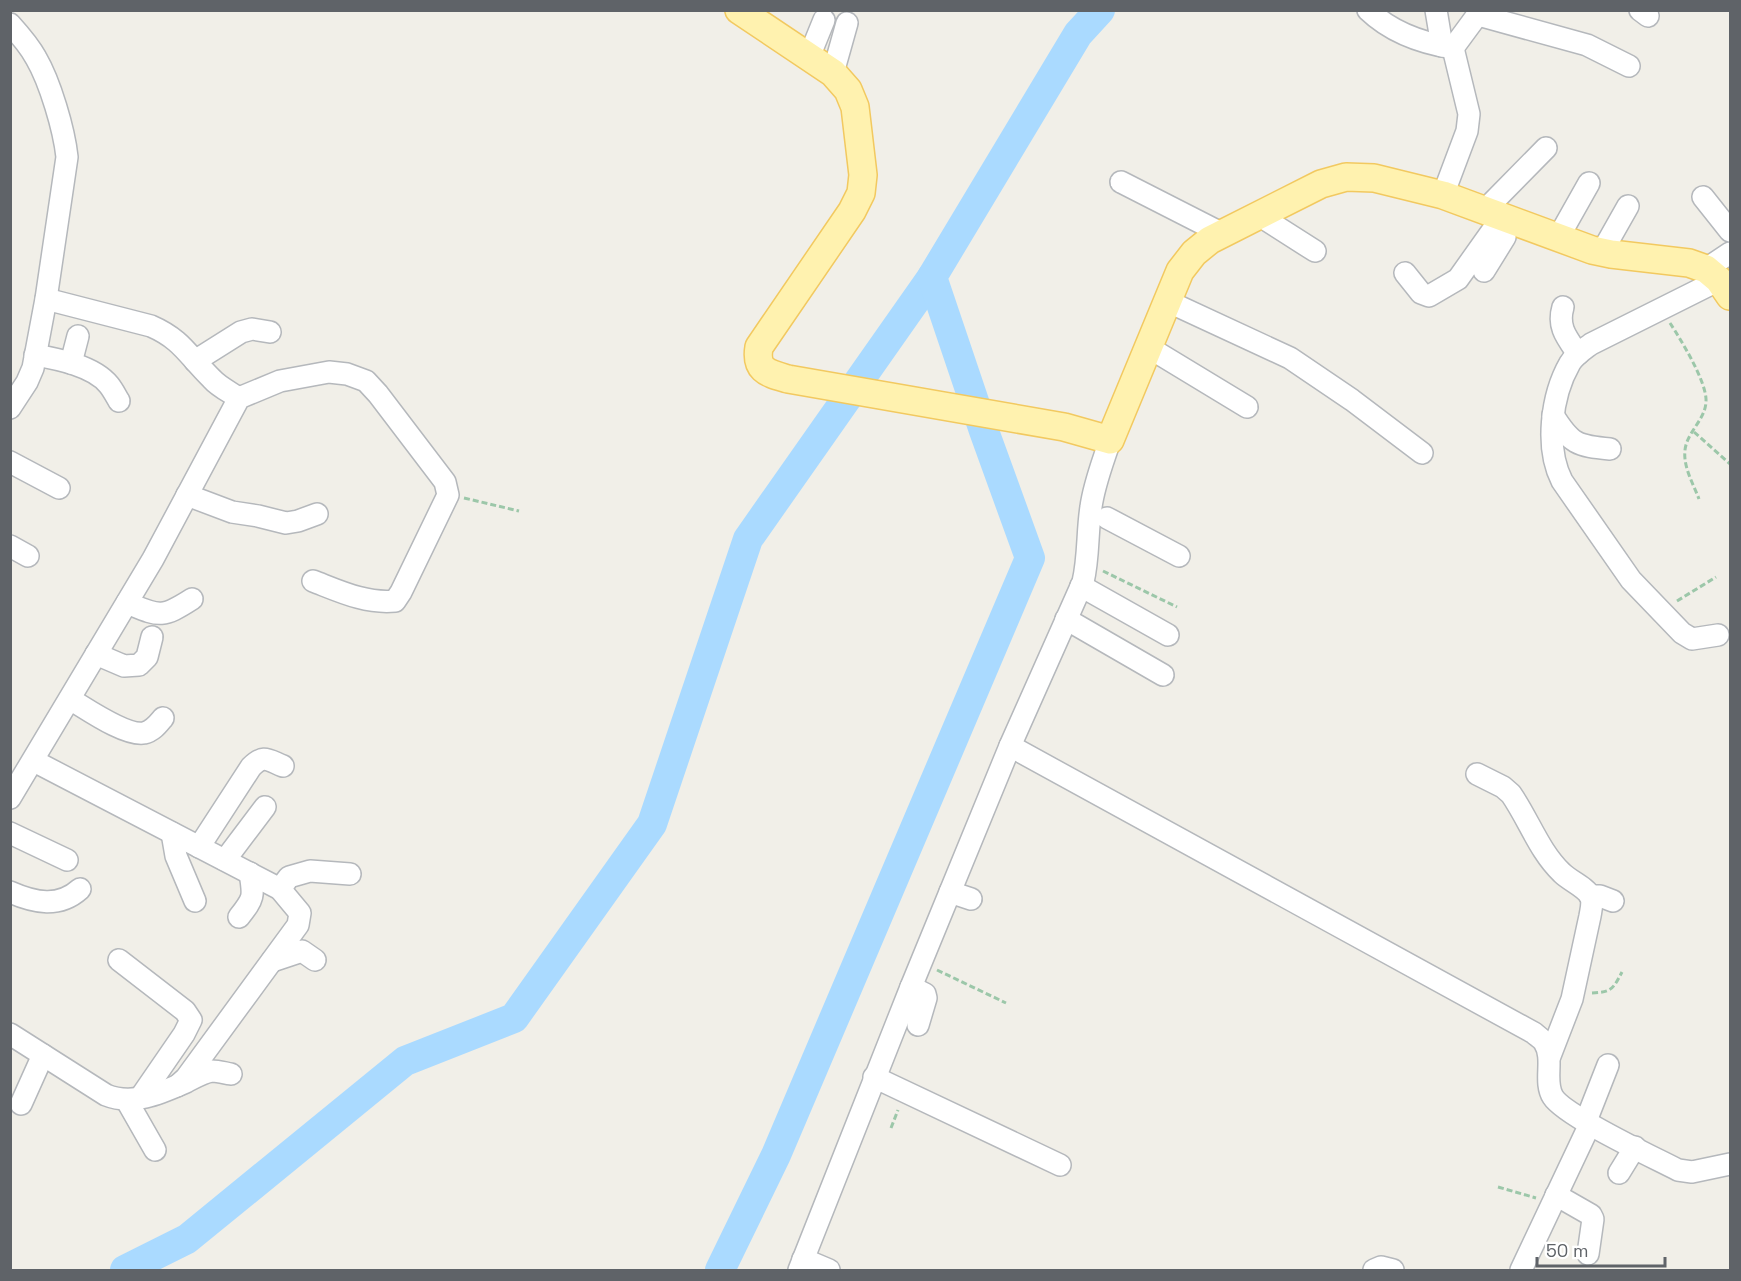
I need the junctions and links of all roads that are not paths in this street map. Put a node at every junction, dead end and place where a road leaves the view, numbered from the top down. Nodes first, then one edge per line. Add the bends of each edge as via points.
1 (1368, 10) edge
2 (1421, 10) edge
3 (747, 13) edge
4 (1479, 13) edge
5 (824, 20) dead end
6 (847, 23) dead end
7 (10, 24) edge
8 (1442, 33) edge
9 (809, 57) junction
10 (1629, 66) dead end
11 (833, 73) junction
12 (1546, 148) dead end
13 (1121, 182) dead end
14 (1589, 183) dead end
15 (1443, 195) junction
16 (1703, 197) dead end
17 (1628, 206) dead end
18 (1260, 216) junction
19 (1501, 216) junction
20 (1731, 231) edge
21 (1222, 234) junction
22 (1558, 238) junction
23 (1316, 251) dead end
24 (1602, 252) junction
25 (1731, 253) edge
26 (1484, 270) dead end
27 (1405, 273) dead end
28 (1719, 282) edge
29 (46, 299) junction
30 (1167, 302) junction
31 (1563, 307) dead end
32 (270, 332) dead end
33 (78, 336) dead end
34 (1148, 347) junction
35 (1578, 354) junction
36 (35, 355) junction
37 (195, 361) junction
38 (71, 363) junction
39 (239, 399) junction
40 (119, 401) dead end
41 (1246, 407) dead end
42 (10, 408) edge
43 (1553, 415) junction
44 (1110, 440) junction
45 (1610, 448) dead end
46 (1422, 453) dead end
47 (10, 462) edge
48 (59, 488) dead end
49 (187, 495) junction
50 (1098, 513) junction
51 (317, 514) dead end
52 (1179, 556) dead end
53 (313, 580) dead end
54 (1081, 586) junction
55 (192, 599) dead end
56 (127, 603) junction
57 (1066, 619) junction
58 (1168, 635) dead end
59 (1718, 636) dead end
60 (152, 637) dead end
61 (96, 654) junction
62 (1163, 675) dead end
63 (70, 699) junction
64 (163, 718) dead end
65 (1010, 746) junction
66 (34, 761) junction
67 (283, 766) dead end
68 (1477, 774) dead end
69 (10, 798) edge
70 (265, 807) dead end
71 (172, 832) junction
72 (10, 833) edge
73 (199, 846) junction
74 (67, 860) dead end
75 (225, 860) junction
76 (250, 873) junction
77 (351, 874) dead end
78 (80, 889) dead end
79 (280, 889) junction
80 (10, 892) edge
81 (950, 892) junction
82 (1590, 896) junction
83 (971, 899) dead end
84 (195, 901) dead end
85 (1613, 901) dead end
86 (239, 917) dead end
87 (119, 960) dead end
88 (315, 960) dead end
89 (271, 962) junction
90 (911, 987) junction
91 (918, 1025) dead end
92 (10, 1034) edge
93 (44, 1055) junction
94 (1550, 1056) junction
95 (1608, 1065) dead end
96 (231, 1074) dead end
97 (874, 1077) junction
98 (177, 1086) junction
99 (134, 1099) junction
100 (21, 1104) dead end
101 (1588, 1122) junction
102 (1635, 1148) junction
103 (155, 1150) dead end
104 (1731, 1164) edge
105 (1060, 1165) dead end
106 (1619, 1173) dead end
107 (1554, 1199) junction
108 (1588, 1254) dead end
109 (801, 1265) edge
110 (830, 1270) edge
111 (1374, 1270) edge
112 (1393, 1270) edge
113 (1521, 1270) edge

1 - 8 street via 1394,30 1427,44
2 - 8 street
3 - 9 main road
4 - 8 street
4 - 10 street via 1587,45
5 - 9 street
6 - 11 street
7 - 29 street via 45,75 65,143 66,173
8 - 15 street via 1469,114 1467,131
9 - 11 main road
11 - 44 main road via 848,90 855,107 863,175 861,193 759,347 760,366 788,379 1064,428
12 - 19 street
13 - 21 street
14 - 22 street
15 - 18 main road via 1374,178 1346,177 1321,184
15 - 19 main road
16 - 20 street
17 - 24 street
18 - 21 main road
18 - 23 street
19 - 22 main road
19 - 26 street
19 - 27 street via 1458,279 1441,290 1429,296 1421,293
21 - 30 main road via 1194,253 1180,271
22 - 24 main road
24 - 28 main road via 1689,263
25 - 28 street
28 - 35 street
29 - 36 street
29 - 37 street via 151,326 181,344
30 - 34 main road
30 - 46 street via 1290,358
31 - 35 street via 1559,318 1562,328
32 - 37 street via 241,332
33 - 38 street
34 - 41 street
34 - 44 main road
35 - 43 street via 1570,364
36 - 38 street
36 - 42 street via 27,382
37 - 39 street via 214,382
38 - 40 street via 98,375
39 - 49 street
39 - 53 street via 280,381 329,372 366,381 445,482 448,495 395,601 357,597
43 - 45 street via 1563,432 1577,444
43 - 59 street via 1555,468 1631,580 1682,633 1692,639
44 - 50 street via 1093,492
47 - 48 street
49 - 51 street via 231,513 286,523
49 - 56 street
50 - 52 street
50 - 54 street
54 - 57 street
54 - 58 street
55 - 56 street via 163,615
56 - 61 street
57 - 62 street
57 - 65 street
60 - 61 street via 147,657 139,665 124,666
61 - 63 street
63 - 64 street via 127,730 143,733 154,729
63 - 66 street
65 - 81 street
65 - 94 street via 1534,1033 1545,1042
66 - 69 street
66 - 71 street
67 - 73 street via 264,758 258,760
68 - 82 street via 1511,794 1551,861
70 - 75 street
71 - 73 street
71 - 84 street via 176,856
72 - 74 street
73 - 75 street
75 - 76 street
76 - 79 street
76 - 86 street via 252,901
77 - 79 street via 310,872 290,877
78 - 80 street via 72,897 55,903 28,900
79 - 89 street via 300,913 298,925
81 - 83 street
81 - 90 street
82 - 85 street
82 - 94 street via 1590,916 1573,994
87 - 99 street via 185,1011 191,1020
88 - 89 street via 302,951
89 - 98 street
90 - 91 street via 926,998
90 - 97 street
92 - 93 street
93 - 99 street via 106,1095
93 - 100 street
94 - 101 street via 1552,1096
95 - 101 street
96 - 98 street via 205,1072
97 - 105 street
97 - 109 street
98 - 99 street
99 - 103 street
101 - 102 street
101 - 107 street
102 - 104 street via 1678,1170 1692,1172
102 - 106 street
107 - 108 street via 1591,1215
107 - 113 street
109 - 110 street
111 - 112 street

